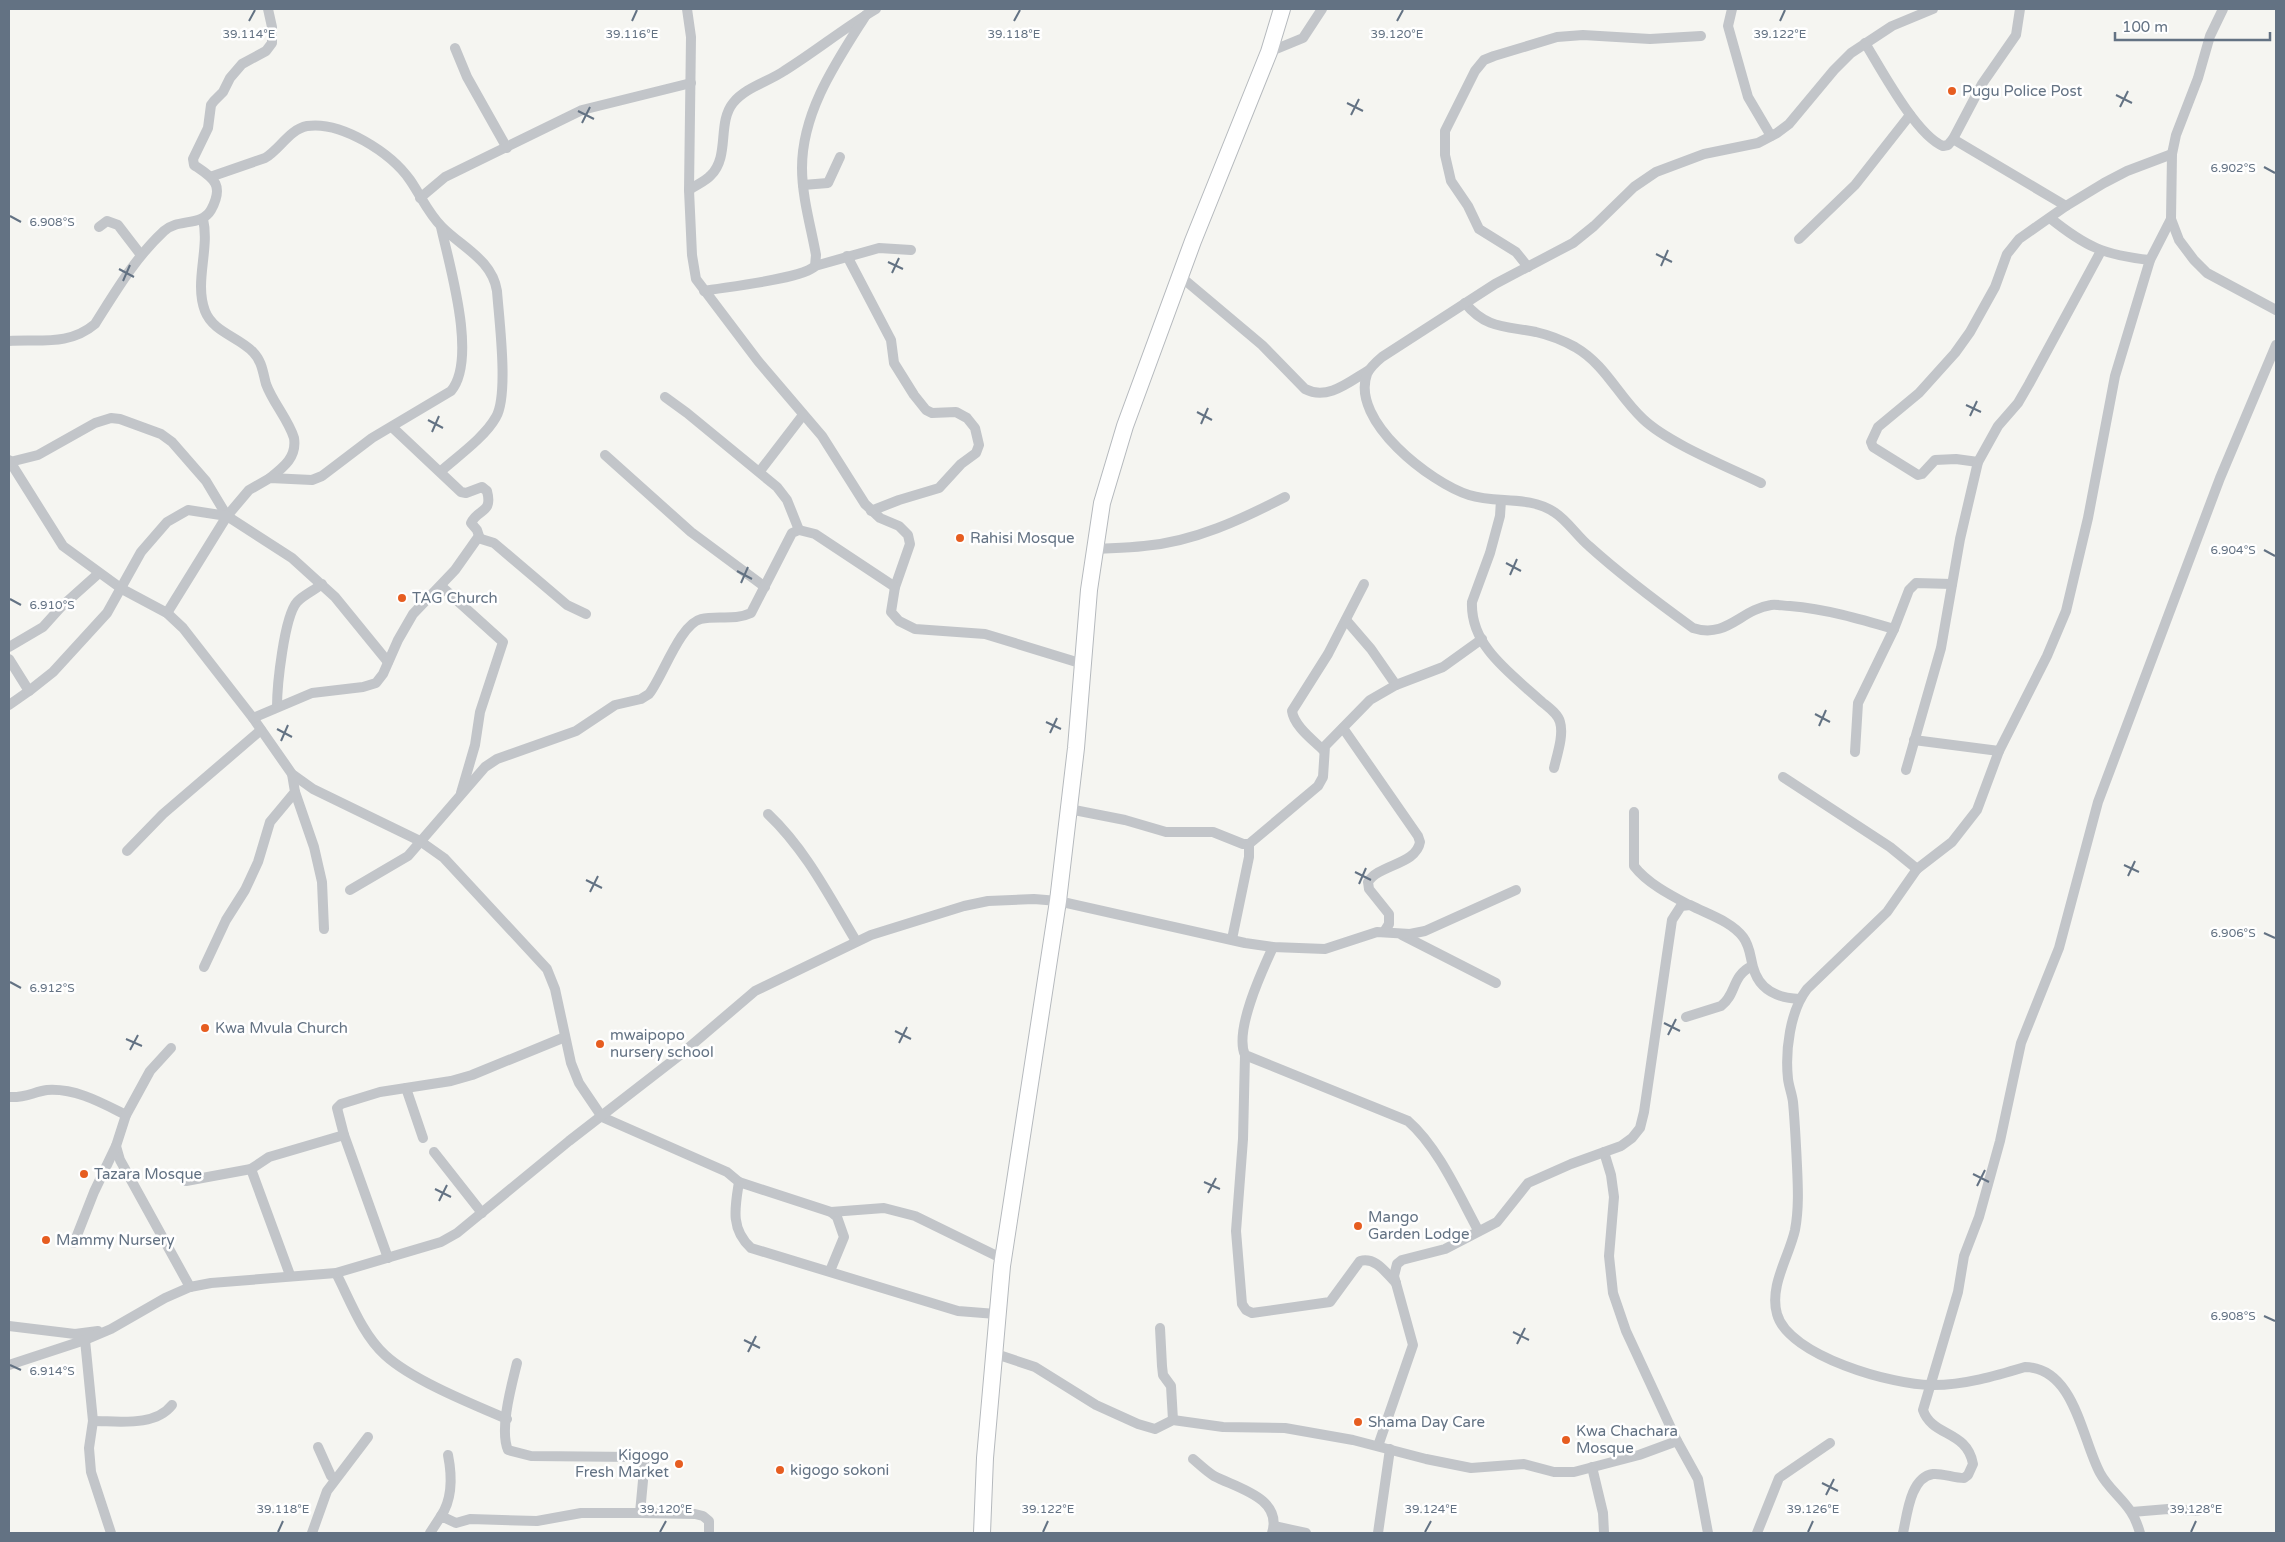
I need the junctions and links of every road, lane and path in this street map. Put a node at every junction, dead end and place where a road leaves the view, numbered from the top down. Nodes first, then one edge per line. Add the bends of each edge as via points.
1 (268, 9) edge
2 (687, 9) edge
3 (876, 9) edge
4 (1282, 9) edge
5 (1322, 9) edge
6 (1732, 9) edge
7 (1933, 9) edge
8 (2020, 9) edge
9 (2223, 9) edge
10 (866, 15) junction
11 (1701, 36) dead end
12 (1865, 43) junction
13 (455, 48) dead end
14 (1269, 52) junction
15 (691, 82) junction
16 (1910, 115) junction
17 (1771, 136) junction
18 (1953, 139) junction
19 (507, 148) junction
20 (2172, 154) junction
21 (840, 157) dead end
22 (212, 176) junction
23 (803, 185) junction
24 (689, 190) junction
25 (420, 198) junction
26 (2066, 206) junction
27 (2050, 218) junction
28 (203, 219) junction
29 (2171, 219) junction
30 (440, 226) junction
31 (99, 227) dead end
32 (1799, 238) dead end
33 (911, 250) dead end
34 (2101, 251) junction
35 (141, 255) junction
36 (847, 256) junction
37 (2150, 260) junction
38 (815, 266) junction
39 (1528, 267) junction
40 (1180, 276) junction
41 (704, 291) junction
42 (1465, 303) junction
43 (2276, 310) edge
44 (9, 341) edge
45 (2276, 345) edge
46 (2273, 362) edge
47 (1369, 370) junction
48 (665, 397) dead end
49 (803, 415) junction
50 (392, 427) junction
51 (605, 455) dead end
52 (9, 461) edge
53 (1978, 462) junction
54 (441, 471) junction
55 (760, 471) junction
56 (270, 478) junction
57 (1760, 483) dead end
58 (1285, 497) dead end
59 (1501, 500) junction
60 (871, 511) junction
61 (227, 516) junction
62 (799, 530) junction
63 (478, 538) junction
64 (1094, 548) junction
65 (99, 573) junction
66 (322, 584) junction
67 (1364, 584) dead end
68 (1952, 584) junction
69 (441, 586) junction
70 (895, 586) junction
71 (765, 587) junction
72 (122, 590) junction
73 (167, 613) junction
74 (586, 614) dead end
75 (1346, 620) junction
76 (1894, 630) junction
77 (1482, 639) junction
78 (9, 647) edge
79 (9, 659) edge
80 (388, 662) junction
81 (1083, 664) junction
82 (1396, 685) junction
83 (29, 691) junction
84 (9, 705) edge
85 (277, 707) junction
86 (253, 718) junction
87 (1344, 728) junction
88 (261, 730) junction
89 (1914, 740) junction
90 (1323, 750) junction
91 (1999, 751) junction
92 (1855, 752) dead end
93 (1554, 768) dead end
94 (1906, 770) dead end
95 (292, 774) junction
96 (1783, 777) dead end
97 (295, 792) junction
98 (460, 798) junction
99 (1069, 809) junction
100 (1634, 812) dead end
101 (768, 814) dead end
102 (420, 841) junction
103 (1249, 844) junction
104 (127, 851) dead end
105 (1917, 869) junction
106 (350, 890) dead end
107 (1516, 890) dead end
108 (1058, 901) junction
109 (1690, 905) junction
110 (324, 928) dead end
111 (1384, 932) junction
112 (1402, 935) junction
113 (1232, 939) junction
114 (856, 941) junction
115 (1273, 947) junction
116 (1752, 966) junction
117 (204, 967) dead end
118 (1496, 983) dead end
119 (1800, 999) junction
120 (1686, 1017) dead end
121 (565, 1037) junction
122 (171, 1048) dead end
123 (1245, 1055) junction
124 (406, 1088) junction
125 (9, 1097) edge
126 (126, 1116) junction
127 (602, 1117) junction
128 (344, 1135) junction
129 (423, 1138) dead end
130 (116, 1146) junction
131 (434, 1152) dead end
132 (1604, 1152) junction
133 (251, 1169) junction
134 (186, 1181) dead end
135 (739, 1182) junction
136 (831, 1212) junction
137 (482, 1213) junction
138 (1478, 1230) junction
139 (74, 1243) dead end
140 (388, 1258) junction
141 (1003, 1259) junction
142 (830, 1271) junction
143 (336, 1273) junction
144 (290, 1276) junction
145 (1396, 1283) junction
146 (190, 1287) junction
147 (996, 1314) junction
148 (9, 1326) edge
149 (1160, 1328) dead end
150 (111, 1329) junction
151 (85, 1340) junction
152 (993, 1353) junction
153 (517, 1363) dead end
154 (9, 1365) edge
155 (1930, 1386) junction
156 (172, 1405) dead end
157 (507, 1419) junction
158 (1173, 1420) junction
159 (93, 1421) junction
160 (368, 1437) dead end
161 (1677, 1441) junction
162 (1830, 1443) dead end
163 (318, 1446) dead end
164 (1378, 1446) junction
165 (1390, 1449) junction
166 (448, 1455) dead end
167 (1192, 1459) dead end
168 (1592, 1467) junction
169 (335, 1479) junction
170 (2198, 1511) dead end
171 (2132, 1512) junction
172 (640, 1513) junction
173 (441, 1516) junction
174 (1273, 1529) edge
175 (111, 1533) edge
176 (312, 1533) edge
177 (430, 1533) edge
178 (709, 1533) edge
179 (982, 1533) edge
180 (1306, 1533) edge
181 (1378, 1533) edge
182 (1604, 1533) edge
183 (1708, 1533) edge
184 (1757, 1533) edge
185 (1903, 1533) edge
186 (2140, 1533) edge

1 - 22 street via 272,43 266,51 242,64 211,105 208,128 193,159 194,165
2 - 15 street
3 - 10 street
4 - 14 main road
5 - 14 street via 1303,38
6 - 17 street via 1728,26 1748,97
7 - 12 street via 1892,26
8 - 18 street via 2016,35 1982,84
9 - 20 street via 2210,36
10 - 23 street via 837,61 813,112 802,155
10 - 24 street via 737,99 726,118 716,168 711,176
11 - 39 street via 1650,39 1591,35 1557,37 1484,60 1475,70 1445,130 1448,172 1479,228 1516,252
12 - 16 street
12 - 17 street via 1834,70 1789,124
13 - 19 street via 482,107
14 - 40 main road
15 - 19 street via 582,110
15 - 24 street
16 - 18 street via 1938,144 1948,145
16 - 32 street via 1854,185
17 - 39 street via 1758,143 1704,154 1656,172 1634,186 1573,242
18 - 26 street
19 - 25 street via 445,177
20 - 26 street via 2127,170
20 - 29 street
21 - 23 street via 828,183
22 - 25 street via 265,158 296,130 316,126 346,132 387,156 411,181
22 - 28 street via 217,194 210,212
23 - 38 street via 816,255
24 - 41 street via 694,267 696,279
25 - 30 street
26 - 27 street
27 - 34 street via 2075,238
27 - 53 street via 2010,249 1995,287 1955,353 1919,392 1878,427 1871,442 1873,447 1918,475 1935,460
28 - 35 street via 174,224
28 - 56 street via 206,232 202,281 204,310 224,333 255,354 294,438 295,445 288,462
29 - 37 street
29 - 43 street via 2179,240 2207,273
30 - 50 street via 457,297 461,331 460,374 451,391
30 - 54 street via 488,266 495,278 503,376 497,416
31 - 35 street via 108,221 116,224
33 - 36 street via 880,248
34 - 37 street
34 - 53 street via 2030,384 1998,426
35 - 44 street via 87,331 76,337
36 - 38 street
36 - 60 street via 891,340 894,362 914,395 932,413 956,412 967,418 979,445 976,453 939,488
37 - 91 street via 2114,376 2088,518 2066,611
38 - 41 street via 789,276
39 - 42 street
40 - 47 street via 1262,345 1312,393 1334,390
40 - 64 main road via 1116,452
41 - 49 street
42 - 47 street via 1382,357
42 - 57 street via 1474,314 1497,327 1538,333 1575,347 1594,360 1644,421
45 - 46 street
46 - 155 street via 2216,487 2098,802 2059,948 2021,1043 2000,1141 1979,1217 1964,1256 1958,1292
47 - 59 street via 1365,385 1369,408 1395,445 1441,483 1468,495
48 - 55 street
49 - 55 street
49 - 60 street via 822,436 848,481
50 - 54 street
50 - 56 street via 312,480
51 - 71 street via 691,532
52 - 61 street via 38,455 95,423 120,419 154,431 172,442 206,481
52 - 65 street via 63,546
53 - 68 street
54 - 63 street via 461,492 482,487 487,491 486,510 472,523 479,533
55 - 62 street via 787,500
56 - 61 street via 249,490
58 - 64 street via 1244,518 1203,533 1146,546
59 - 76 street via 1533,503 1556,513 1589,547 1699,630 1716,631 1771,605 1853,616
59 - 77 street via 1490,553 1472,602 1472,613
60 - 70 street via 888,523 899,526 908,535 908,549
61 - 66 street via 280,550
61 - 72 street via 188,510 167,522 141,552
61 - 73 street
62 - 70 street via 815,534
62 - 71 street via 788,539
63 - 69 street
63 - 74 street via 494,543 566,605
64 - 81 main road
65 - 72 street
65 - 78 street via 43,627
66 - 80 street
66 - 85 street via 294,606 279,672
67 - 75 street
68 - 76 street via 1924,582 1911,586
68 - 89 street via 1941,648
69 - 80 street via 413,614
69 - 98 street via 503,642 480,712 475,745
70 - 81 street via 890,612 915,629 985,634
71 - 98 street via 751,612 728,619 703,618 688,627 649,694 615,705 576,731 497,759 485,767
72 - 73 street
72 - 83 street via 107,613 53,672
73 - 86 street via 183,628
75 - 82 street
75 - 90 street via 1292,711 1306,733
76 - 92 street via 1858,703
77 - 82 street via 1443,667
77 - 93 street via 1500,665 1545,704 1560,722
79 - 83 street
80 - 85 street via 380,679 372,685 312,693
81 - 99 main road
82 - 87 street via 1370,700
83 - 84 street
85 - 86 street
86 - 88 street
87 - 90 street
87 - 111 street via 1420,842 1414,854 1374,875 1368,882 1369,890 1389,914 1389,924
88 - 95 street
88 - 104 street via 163,814
89 - 91 street
89 - 94 street
90 - 103 street via 1324,777 1318,786
91 - 105 street via 1977,810 1952,842
95 - 97 street
95 - 102 street via 314,789
96 - 105 street via 1890,847
97 - 110 street via 322,882
97 - 117 street via 270,822 258,862
98 - 102 street
99 - 103 street via 1166,832 1213,832
99 - 108 main road
100 - 109 street via 1634,866 1660,888
101 - 114 street via 804,854
102 - 106 street via 408,856
102 - 121 street via 444,858 547,969 555,989
103 - 113 street
105 - 119 street via 1887,912
107 - 112 street via 1425,931
108 - 113 street
108 - 114 street via 1013,900 964,906
108 - 141 main road
109 - 116 street via 1736,930 1748,944
109 - 132 street via 1681,906 1672,920 1640,1128 1621,1146
111 - 112 street
111 - 115 street via 1325,949
112 - 118 street
113 - 115 street
114 - 127 street via 755,991
115 - 123 street via 1258,980 1244,1029 1242,1049
116 - 119 street via 1768,991
116 - 120 street via 1738,977 1730,996 1721,1006
119 - 155 street via 1793,1023 1788,1066 1797,1163 1797,1215 1777,1291 1777,1314 1788,1332 1822,1358 1853,1369
121 - 124 street via 472,1075
121 - 127 street via 578,1083
122 - 126 street via 150,1071
123 - 138 street via 1408,1121 1417,1128 1437,1158
123 - 145 street via 1236,1231 1242,1304 1252,1313 1330,1302 1360,1261 1368,1259 1377,1263
124 - 128 street via 338,1105
124 - 129 street
125 - 126 street via 64,1091 91,1099
126 - 130 street
127 - 135 street via 727,1172
127 - 137 street
128 - 133 street via 268,1157
128 - 140 street
130 - 139 street
130 - 146 street via 129,1177
131 - 137 street
132 - 138 street via 1528,1183 1497,1222
132 - 161 street via 1614,1197 1609,1256 1612,1294
133 - 134 street
133 - 144 street
135 - 136 street
135 - 142 street via 734,1214 742,1241 773,1256
136 - 141 street via 884,1208 915,1216
136 - 142 street via 837,1217 844,1238
137 - 140 street via 441,1242
138 - 145 street via 1445,1249 1402,1260 1394,1271
140 - 143 street
141 - 147 main road
142 - 147 street via 958,1311
143 - 144 street
143 - 157 street via 367,1332 385,1355 440,1388
144 - 146 street
145 - 164 street via 1414,1345
146 - 150 street
147 - 152 main road
148 - 150 street via 75,1334
149 - 158 street via 1163,1375 1171,1386
150 - 151 street
151 - 154 street
151 - 159 street
152 - 158 street via 1035,1367 1096,1405 1138,1424 1155,1429
152 - 179 main road
153 - 157 street
155 - 171 street via 1961,1384 2025,1367 2046,1372 2059,1385 2080,1417 2100,1472
155 - 185 street via 1923,1410 1925,1417 1968,1446 1973,1464 1964,1478 1935,1474 1923,1478 1911,1496
156 - 159 street via 162,1416 150,1419
157 - 172 street via 508,1450 517,1453 645,1459
158 - 164 street via 1223,1427 1285,1428
159 - 175 street via 89,1448 91,1472
160 - 169 street
161 - 168 street
161 - 183 street via 1698,1479
162 - 184 street via 1779,1478
163 - 169 street
164 - 165 street
165 - 168 street via 1471,1468 1524,1464 1554,1472 1574,1472
165 - 181 street
166 - 173 street via 451,1480
167 - 174 street via 1213,1475 1255,1494 1270,1511
168 - 182 street via 1603,1513
169 - 176 street via 320,1507
170 - 171 street
171 - 186 street
172 - 173 street via 581,1513 537,1521 470,1519 456,1523
172 - 178 street via 704,1516 709,1521
173 - 177 street
174 - 180 street

